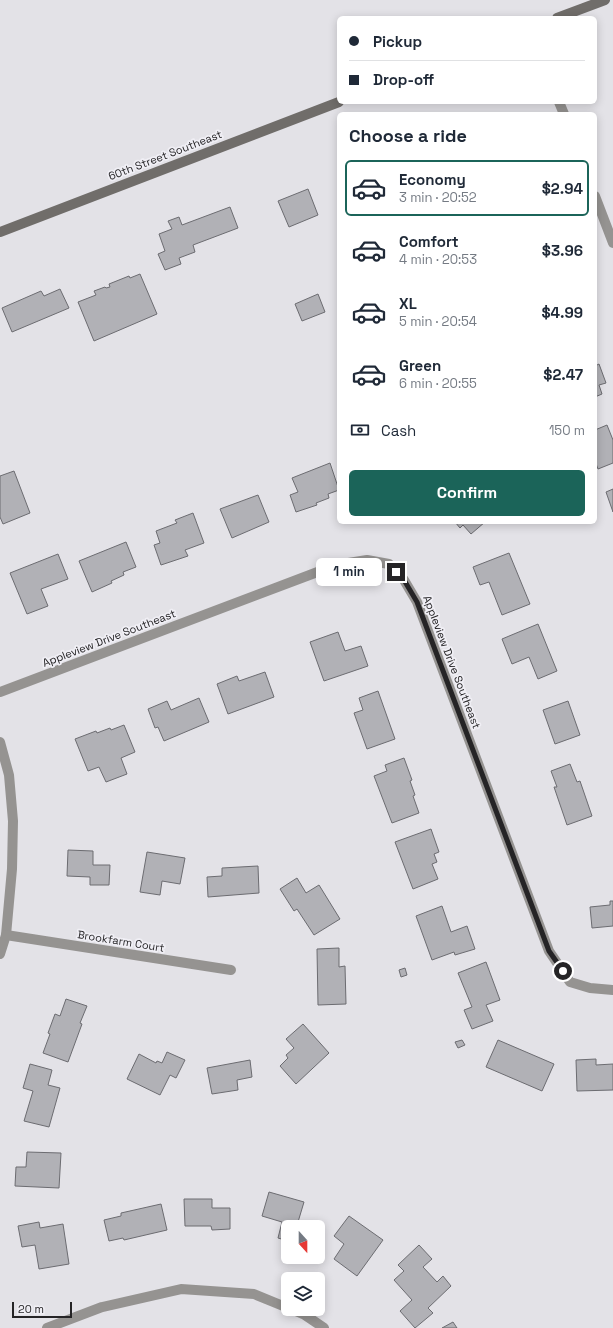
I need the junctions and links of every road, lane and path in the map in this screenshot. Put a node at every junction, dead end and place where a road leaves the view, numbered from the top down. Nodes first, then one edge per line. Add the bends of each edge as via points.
1 (605, 0) edge
2 (562, 16) edge
3 (337, 103) edge
4 (597, 201) edge
5 (0, 232) edge
6 (613, 243) edge
7 (0, 692) edge
8 (0, 742) edge
9 (6, 936) junction
10 (0, 954) edge
11 (232, 970) dead end
12 (613, 990) edge
13 (281, 1305) edge
14 (306, 1316) edge
15 (47, 1328) edge
16 (324, 1328) edge

1 - 2 main road
3 - 5 main road, 60th Street Southeast
4 - 6 street
7 - 12 street, Appleview Drive Southeast via 336,565 367,560 389,564 404,580 417,602 549,951 570,982 590,988
8 - 9 street via 9,775 13,821
9 - 10 street
9 - 11 street, Brookfarm Court
13 - 15 street via 254,1294 181,1289 102,1307
14 - 16 street

